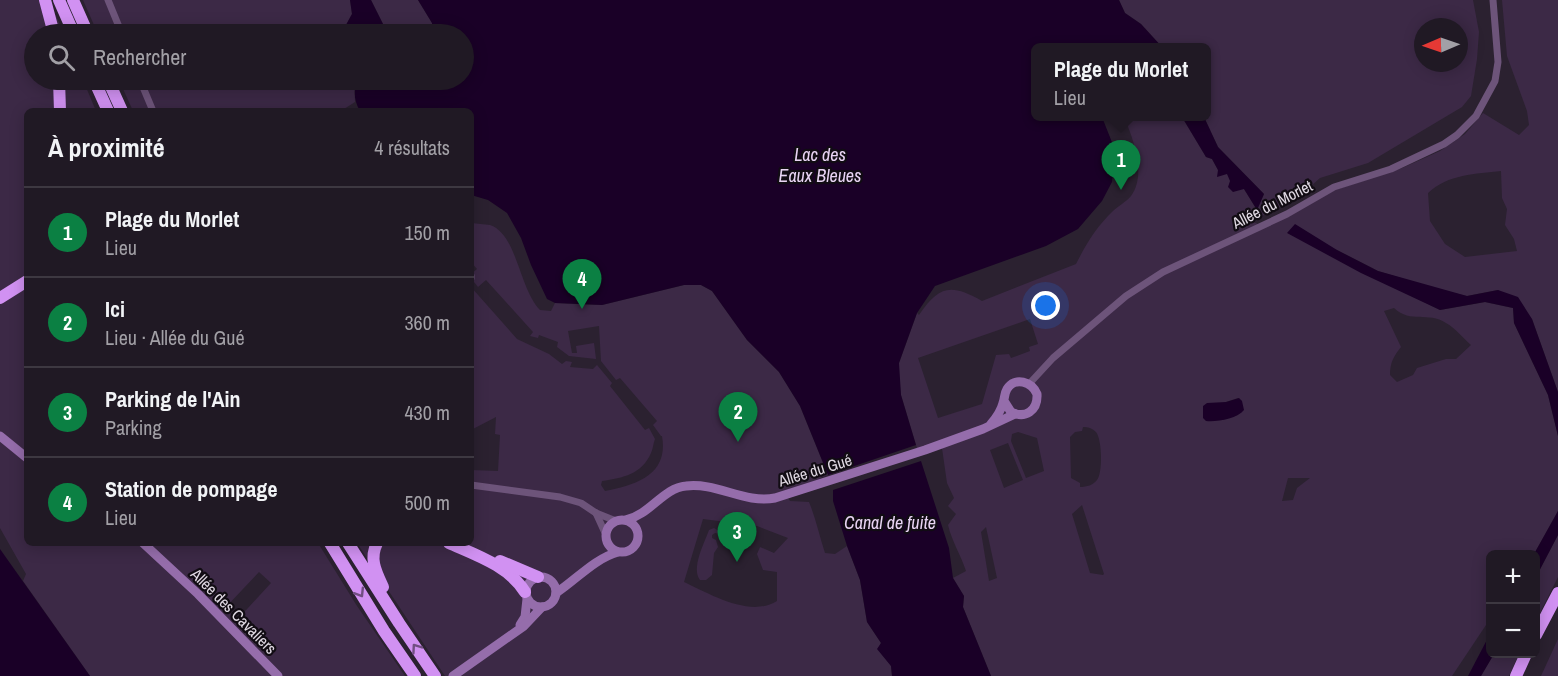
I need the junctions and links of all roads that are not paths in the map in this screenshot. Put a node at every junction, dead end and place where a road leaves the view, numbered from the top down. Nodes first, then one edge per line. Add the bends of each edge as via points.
1 (45, 0) edge
2 (59, 0) edge
3 (73, 0) edge
4 (108, 0) edge
5 (1493, 0) edge
6 (51, 24) edge
7 (70, 24) edge
8 (84, 24) edge
9 (118, 24) edge
10 (59, 90) edge
11 (98, 90) edge
12 (113, 90) edge
13 (144, 90) edge
14 (60, 108) edge
15 (107, 108) edge
16 (121, 108) edge
17 (152, 108) edge
18 (24, 282) edge
19 (0, 297) edge
20 (1033, 387) junction
21 (1004, 401) junction
22 (1015, 414) junction
23 (991, 424) junction
24 (0, 435) edge
25 (24, 455) edge
26 (474, 485) edge
27 (650, 509) junction
28 (596, 513) junction
29 (621, 520) junction
30 (638, 531) junction
31 (606, 538) junction
32 (146, 546) edge
33 (332, 546) edge
34 (350, 546) edge
35 (376, 546) edge
36 (455, 546) edge
37 (466, 546) edge
38 (618, 552) junction
39 (538, 577) junction
40 (552, 582) junction
41 (556, 593) junction
42 (1558, 594) edge
43 (526, 596) junction
44 (542, 607) junction
45 (399, 623) junction
46 (1540, 628) edge
47 (513, 634) junction
48 (1524, 658) edge
49 (435, 675) edge
50 (278, 676) edge
51 (415, 676) edge
52 (453, 676) edge
53 (1516, 676) edge

1 - 6 highway
2 - 7 highway
3 - 8 highway
4 - 9 street
5 - 20 street, Allée du Morlet via 1498,62 1495,81 1484,105 1467,127 1450,140 1391,169 1334,187 1287,214 1163,272 1126,296 1053,358
10 - 14 highway
11 - 15 highway
12 - 16 highway
13 - 17 street
18 - 19 highway
20 - 21 street via 1021,382 1013,384
20 - 22 street via 1038,398 1034,409 1025,415
21 - 22 street
21 - 23 street
22 - 23 street, Allée du Gué
23 - 27 street, Allée du Gué via 925,450 775,498 752,499 686,486 665,495
24 - 25 street
26 - 28 street via 560,497 581,503
27 - 29 street, Allée du Gué
27 - 30 street, Allée du Gué
28 - 29 street
28 - 31 street
29 - 30 street via 633,524
29 - 31 street via 609,526
30 - 38 street via 636,545 627,552
31 - 38 street
31 - 40 street via 601,554 575,575
32 - 50 street, Allée des Cavaliers
33 -> 51 highway
34 - 45 highway
35 - 45 highway via 375,570 397,609
36 - 43 highway via 495,565 519,582
37 - 39 highway
38 - 41 street via 601,558
39 - 40 street
39 - 43 street via 529,582
40 - 41 street
41 - 44 street via 551,603
42 - 46 highway
43 - 44 street via 533,605
43 - 47 street via 525,617
44 - 47 street
49 -> 45 highway
47 - 52 street
48 - 53 highway

